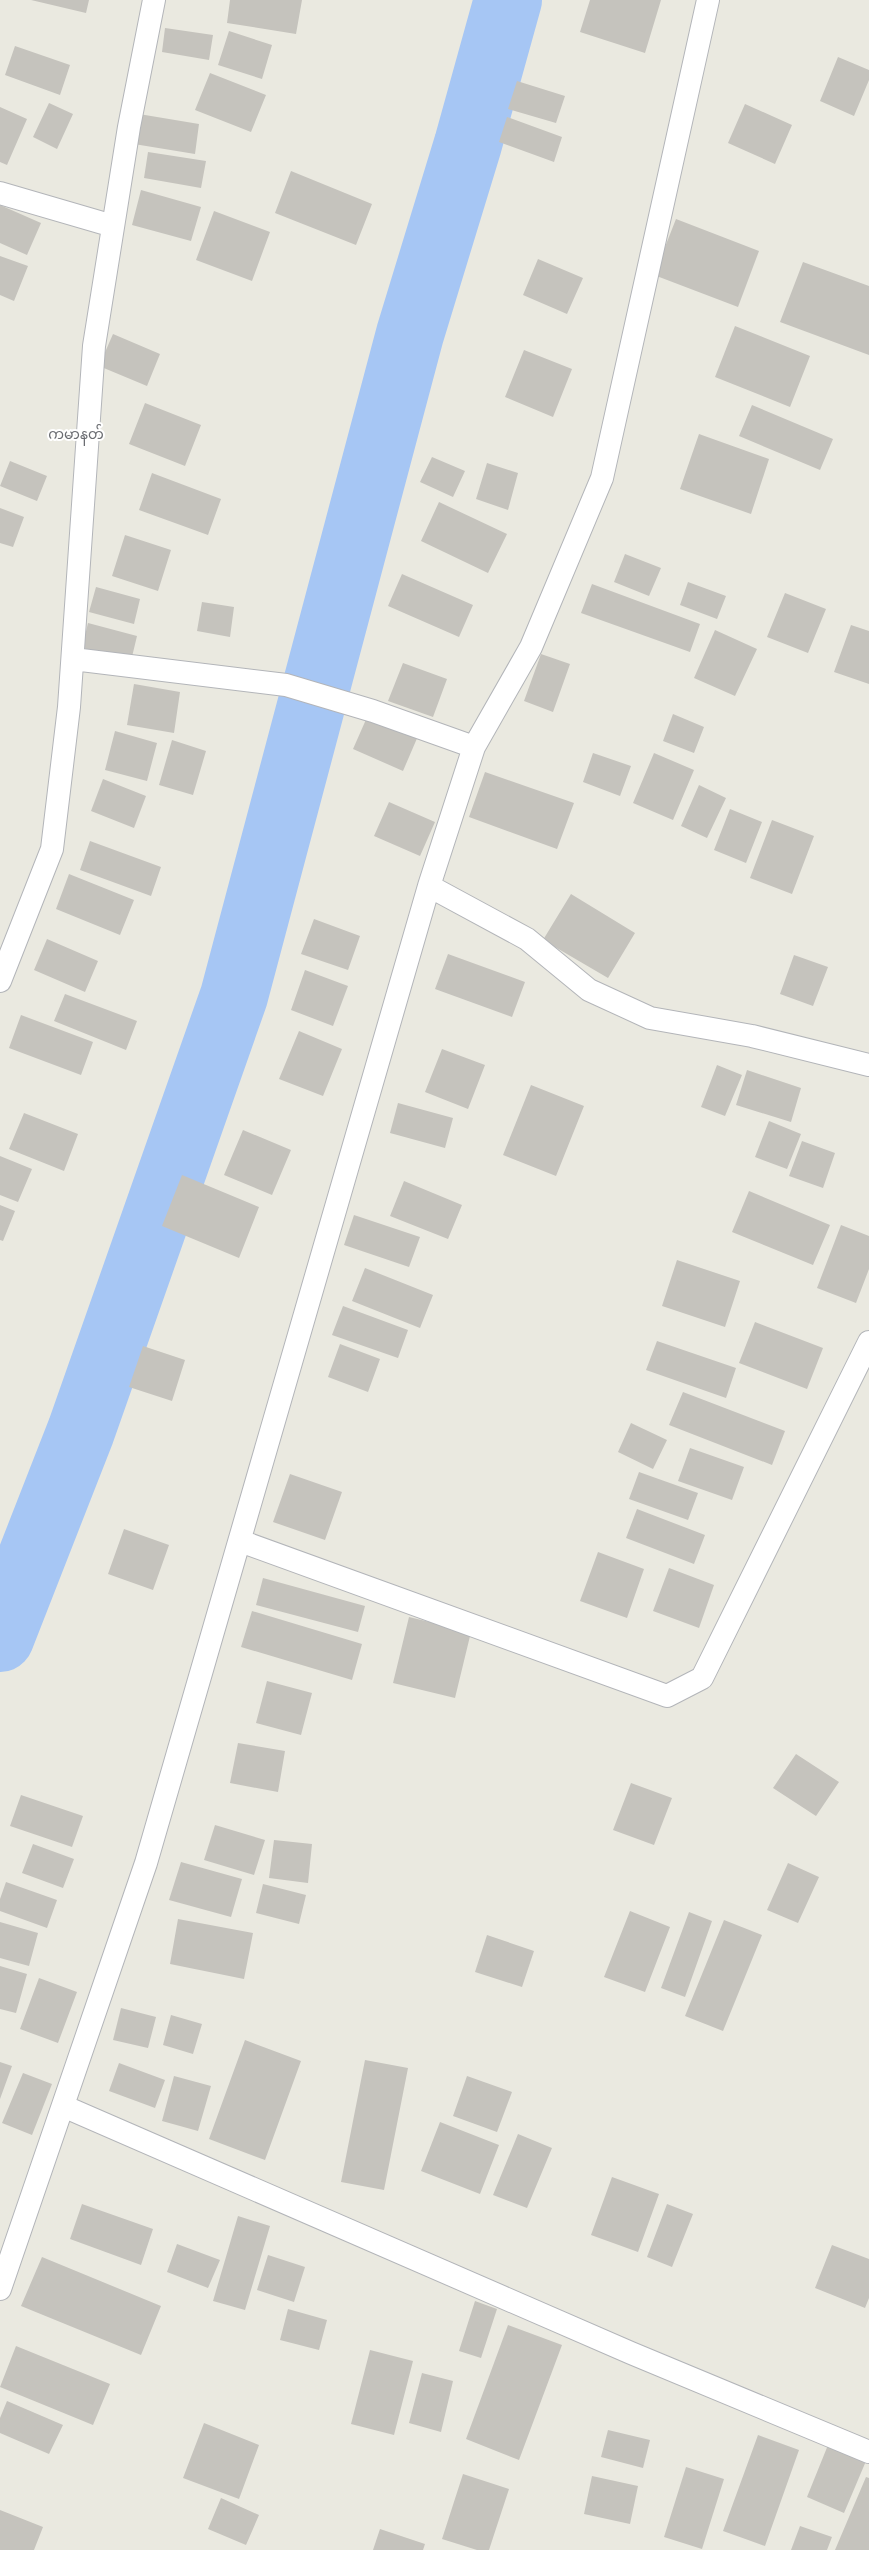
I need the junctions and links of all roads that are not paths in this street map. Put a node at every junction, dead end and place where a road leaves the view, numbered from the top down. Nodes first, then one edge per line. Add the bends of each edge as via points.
1 (154, 0) edge
2 (708, 0) edge
3 (0, 193) edge
4 (113, 226) junction
5 (73, 659) junction
6 (474, 747) junction
7 (429, 886) junction
8 (0, 982) edge
9 (869, 1065) edge
10 (869, 1342) edge
11 (240, 1541) junction
12 (63, 2106) junction
13 (0, 2289) edge
14 (869, 2452) edge

1 - 4 street
2 - 6 street via 602,478 531,647
3 - 4 street
4 - 5 street via 94,346
5 - 6 street via 286,685 373,711
5 - 8 street via 52,849
6 - 7 street
7 - 9 street via 527,939 589,990 650,1018 752,1036
7 - 11 street
10 - 11 street via 702,1678 667,1696
11 - 12 street via 146,1863
12 - 13 street
12 - 14 street via 623,2350

